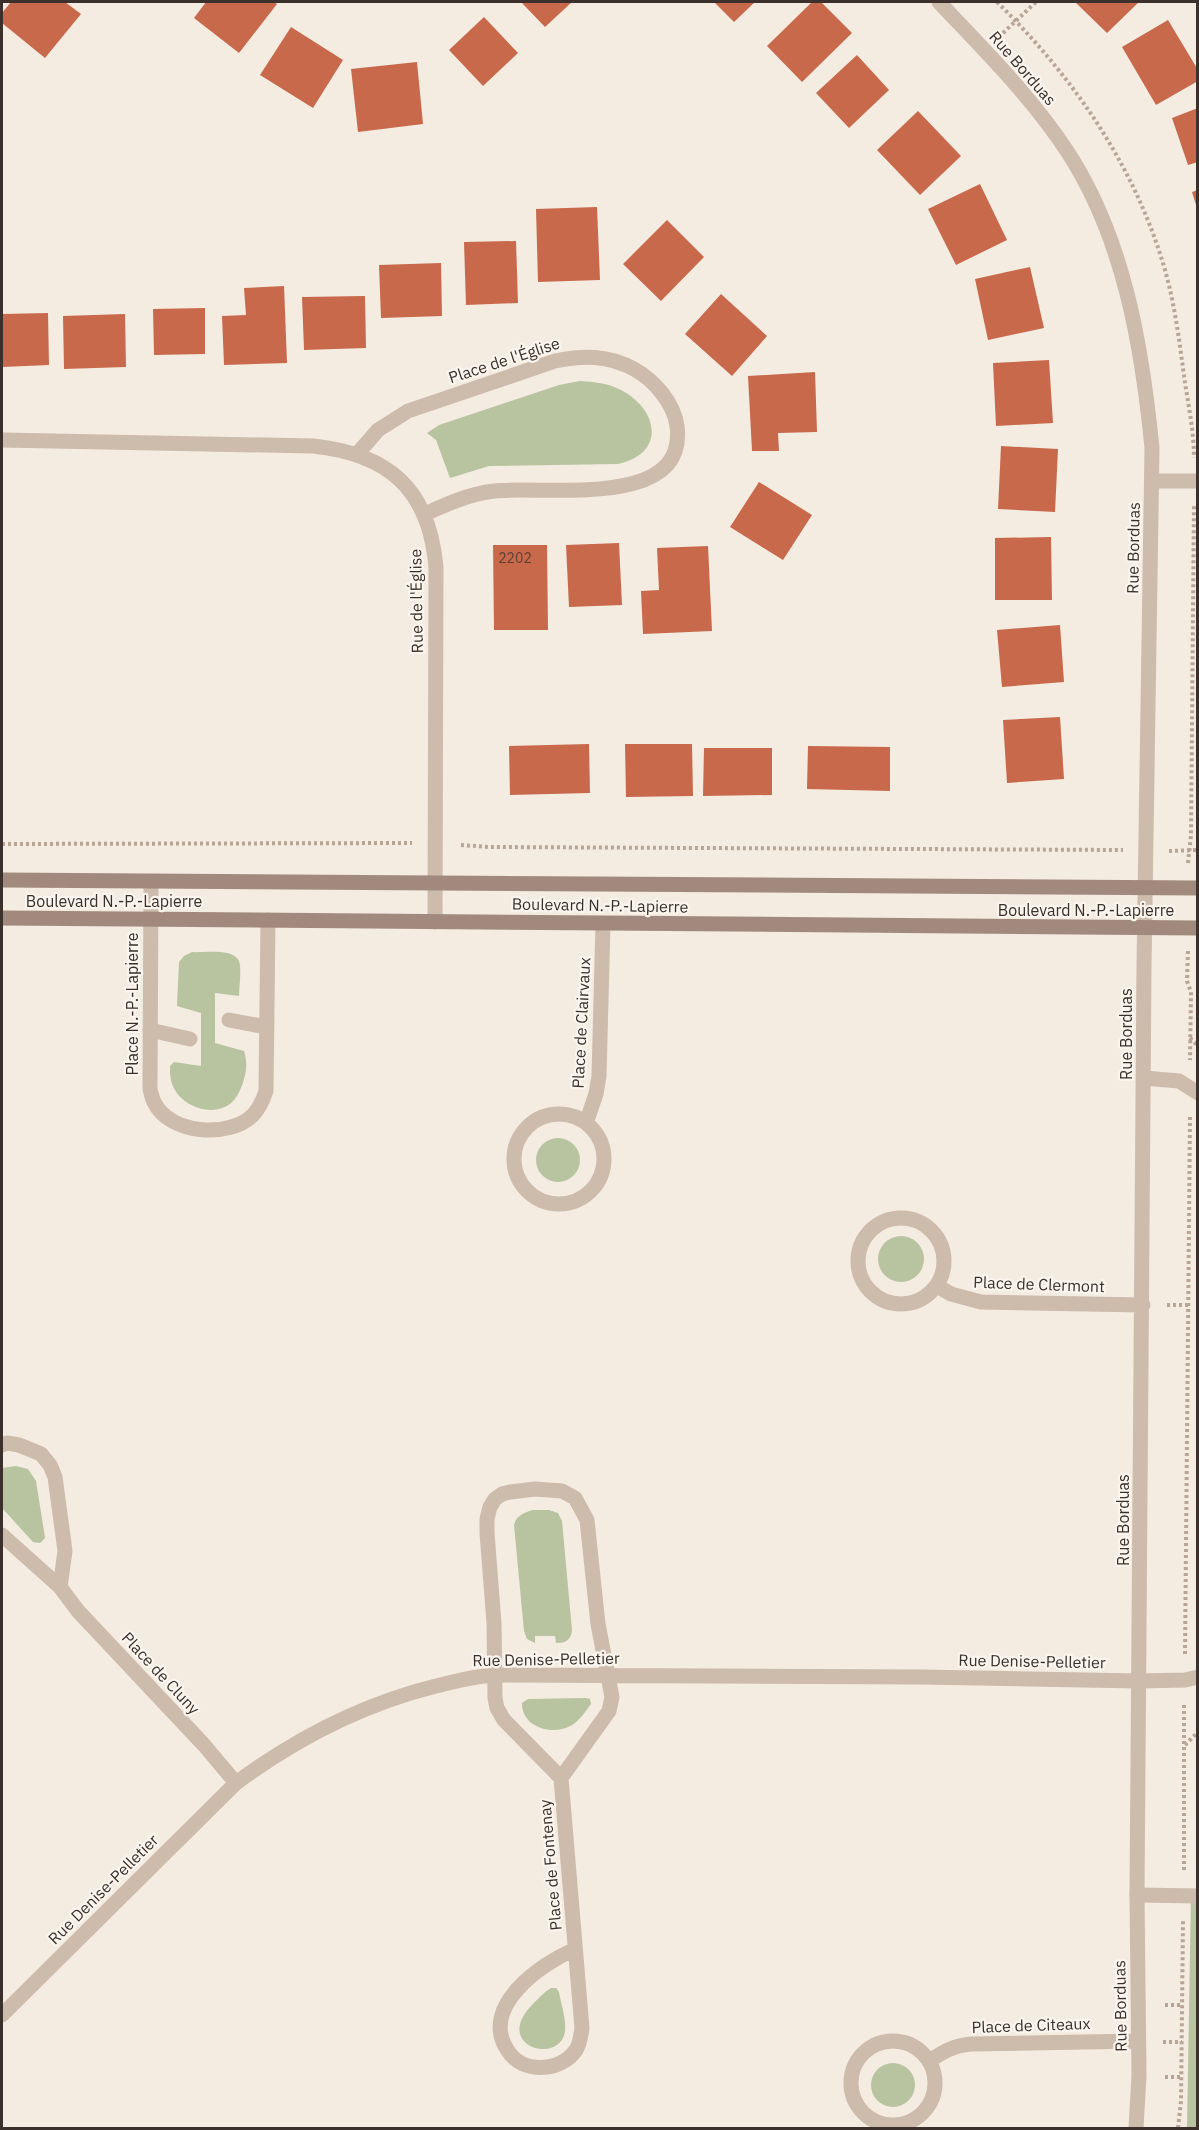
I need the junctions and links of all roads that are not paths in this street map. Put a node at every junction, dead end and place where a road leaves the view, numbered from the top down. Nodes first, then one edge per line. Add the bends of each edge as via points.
1 (939, 2) edge
2 (2, 440) edge
3 (358, 453) junction
4 (1152, 481) junction
5 (1197, 481) edge
6 (425, 514) junction
7 (2, 880) edge
8 (151, 882) junction
9 (434, 883) junction
10 (1145, 888) junction
11 (1197, 888) edge
12 (2, 918) edge
13 (151, 919) junction
14 (268, 920) junction
15 (435, 922) junction
16 (603, 924) junction
17 (1197, 928) edge
18 (1145, 929) junction
19 (229, 1020) dead end
20 (266, 1027) junction
21 (150, 1030) junction
22 (190, 1039) dead end
23 (1144, 1078) junction
24 (1197, 1093) edge
25 (586, 1123) junction
26 (937, 1286) junction
27 (1143, 1305) junction
28 (2, 1445) edge
29 (2, 1535) edge
30 (60, 1587) junction
31 (495, 1675) junction
32 (609, 1675) junction
33 (1197, 1677) edge
34 (1139, 1681) junction
35 (561, 1779) junction
36 (236, 1782) junction
37 (1137, 1894) junction
38 (1197, 1896) edge
39 (575, 1950) junction
40 (2, 2015) edge
41 (1138, 2041) junction
42 (929, 2061) junction
43 (1136, 2128) edge

1 - 4 street, Rue Borduas via 1042,117 1068,152 1095,204 1112,244 1132,318 1148,412
2 - 3 street, Rue de l'Église via 313,446
3 - 6 street, Rue de l'Église via 393,474
3 - 6 street, Place de l'Église via 378,430 408,411 573,357 608,358 640,372 656,386 673,412 678,435 676,448 670,460 648,480 587,489 495,490 470,495
4 - 5 street
4 - 10 street, Rue Borduas
6 - 9 street, Rue de l'Église via 436,567
7 - 8 street, Boulevard N.-P.-Lapierre
8 - 9 street, Boulevard N.-P.-Lapierre
8 - 13 street, Place N.-P.-Lapierre
9 - 10 street, Boulevard N.-P.-Lapierre
9 - 15 street, Rue de l'Église
10 - 11 street, Boulevard N.-P.-Lapierre
10 - 18 street, Rue Borduas
12 - 13 street, Boulevard N.-P.-Lapierre
13 - 14 street, Boulevard N.-P.-Lapierre
13 - 21 street, Place N.-P.-Lapierre
14 - 15 street, Boulevard N.-P.-Lapierre
14 - 20 street, Place N.-P.-Lapierre
15 - 16 street, Boulevard N.-P.-Lapierre
16 - 18 street, Boulevard N.-P.-Lapierre
16 - 25 street, Place de Clairvaux via 599,1076
17 - 18 street, Boulevard N.-P.-Lapierre
18 - 23 street, Rue Borduas
19 - 20 street
20 - 21 street, Place N.-P.-Lapierre via 266,1091 261,1106 238,1125 206,1130 181,1125 165,1116 154,1103 150,1089
21 - 22 street
23 - 24 street via 1179,1081
23 - 27 street, Rue Borduas
25 - 25 street via 557,1113 535,1121 519,1137 514,1168 530,1194 557,1204 584,1197 594,1186 604,1160 596,1133
26 - 26 street via 944,1272 945,1257 941,1242 920,1221 890,1218 866,1235 859,1247 858,1268 866,1287 876,1296 895,1303 916,1302
26 - 27 street, Place de Clermont via 981,1302
27 - 34 street, Rue Borduas
28 - 30 street via 19,1445 41,1454 55,1477 65,1551
29 - 30 street, Place de Cluny
30 - 36 street, Place de Cluny
31 - 32 street, Rue Denise-Pelletier
31 - 32 street, Place de Fontenay via 487,1519 495,1499 502,1494 536,1489 569,1493 587,1520 598,1624
31 - 35 street, Place de Fontenay via 499,1714
31 - 36 street, Rue Denise-Pelletier via 422,1689 367,1708 286,1747
32 - 34 street, Rue Denise-Pelletier
32 - 35 street, Place de Fontenay via 609,1711
33 - 34 street, Rue Denise-Pelletier
34 - 37 street, Rue Borduas
35 - 39 street, Place de Fontenay
36 - 40 street, Rue Denise-Pelletier
37 - 38 street
37 - 41 street, Rue Borduas
39 - 39 street, Place de Fontenay via 540,1968 512,1996 502,2015 503,2041 508,2052 523,2065 558,2064 578,2049 582,2028
41 - 42 street, Place de Citeaux via 959,2045
41 - 43 street, Rue Borduas
42 - 42 street via 907,2043 892,2040 866,2050 851,2074 854,2102 874,2122 901,2126 914,2121 928,2106 935,2087

